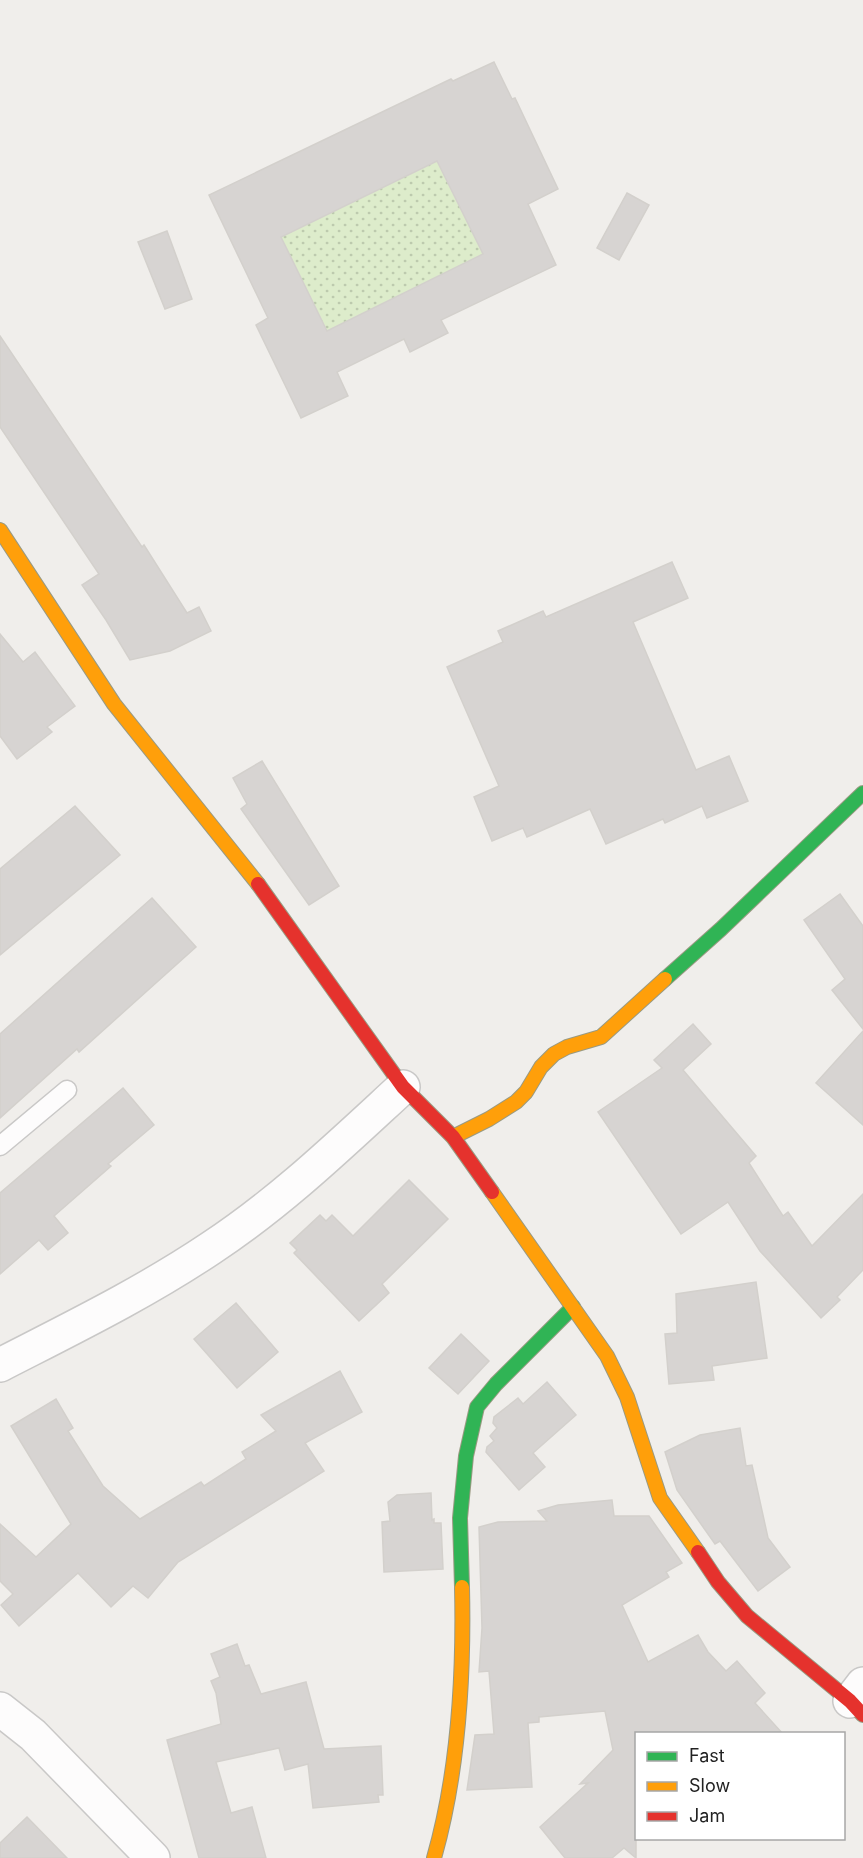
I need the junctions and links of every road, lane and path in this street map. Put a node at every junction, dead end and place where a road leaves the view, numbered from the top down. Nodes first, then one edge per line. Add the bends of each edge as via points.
1 (0, 530) edge
2 (863, 793) edge
3 (403, 1087) junction
4 (68, 1090) dead end
5 (453, 1137) junction
6 (0, 1146) edge
7 (573, 1307) junction
8 (0, 1365) edge
9 (859, 1700) edge
10 (0, 1709) edge
11 (153, 1858) edge
12 (434, 1858) edge

1 - 3 street via 114,704 250,873
2 - 5 street via 601,1037 567,1046 549,1057 523,1095
3 - 5 street
3 - 8 street via 295,1185 210,1248 118,1305
4 - 6 lane
5 - 7 street
7 - 9 street via 607,1356 627,1397 660,1498 718,1582 747,1616
7 - 12 street via 477,1407 466,1456 460,1518 463,1629 458,1718 443,1826
10 - 11 street via 33,1735

